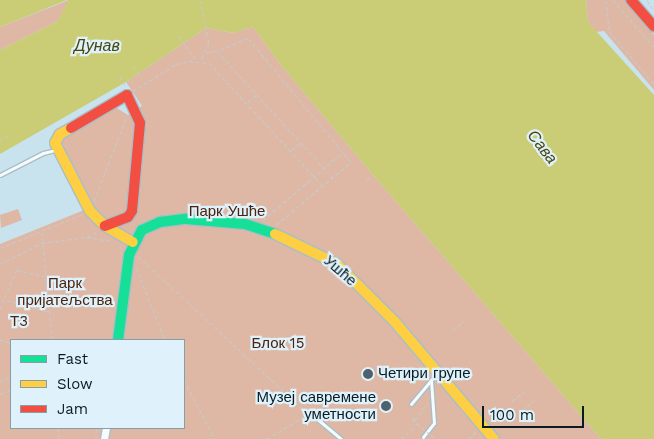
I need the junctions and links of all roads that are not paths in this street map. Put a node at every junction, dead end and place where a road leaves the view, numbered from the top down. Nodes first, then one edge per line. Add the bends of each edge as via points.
1 (631, 0) edge
2 (654, 26) edge
3 (60, 153) junction
4 (0, 175) edge
5 (105, 226) junction
6 (133, 242) junction
7 (118, 339) edge
8 (434, 376) junction
9 (411, 404) dead end
10 (316, 418) road end
11 (423, 437) dead end
12 (341, 439) edge
13 (494, 439) edge

1 - 2 street
3 - 4 lane via 50,150
3 - 5 street via 90,211
3 - 5 street via 54,143 60,134 127,95 140,123 132,211 128,217
5 - 6 street
6 - 7 street
6 - 8 street, Ушће via 142,230 172,220 202,219 255,227 316,251 337,264 394,322
8 - 9 lane
8 - 11 lane via 434,423
8 - 13 street, Ушће
10 - 12 lane

